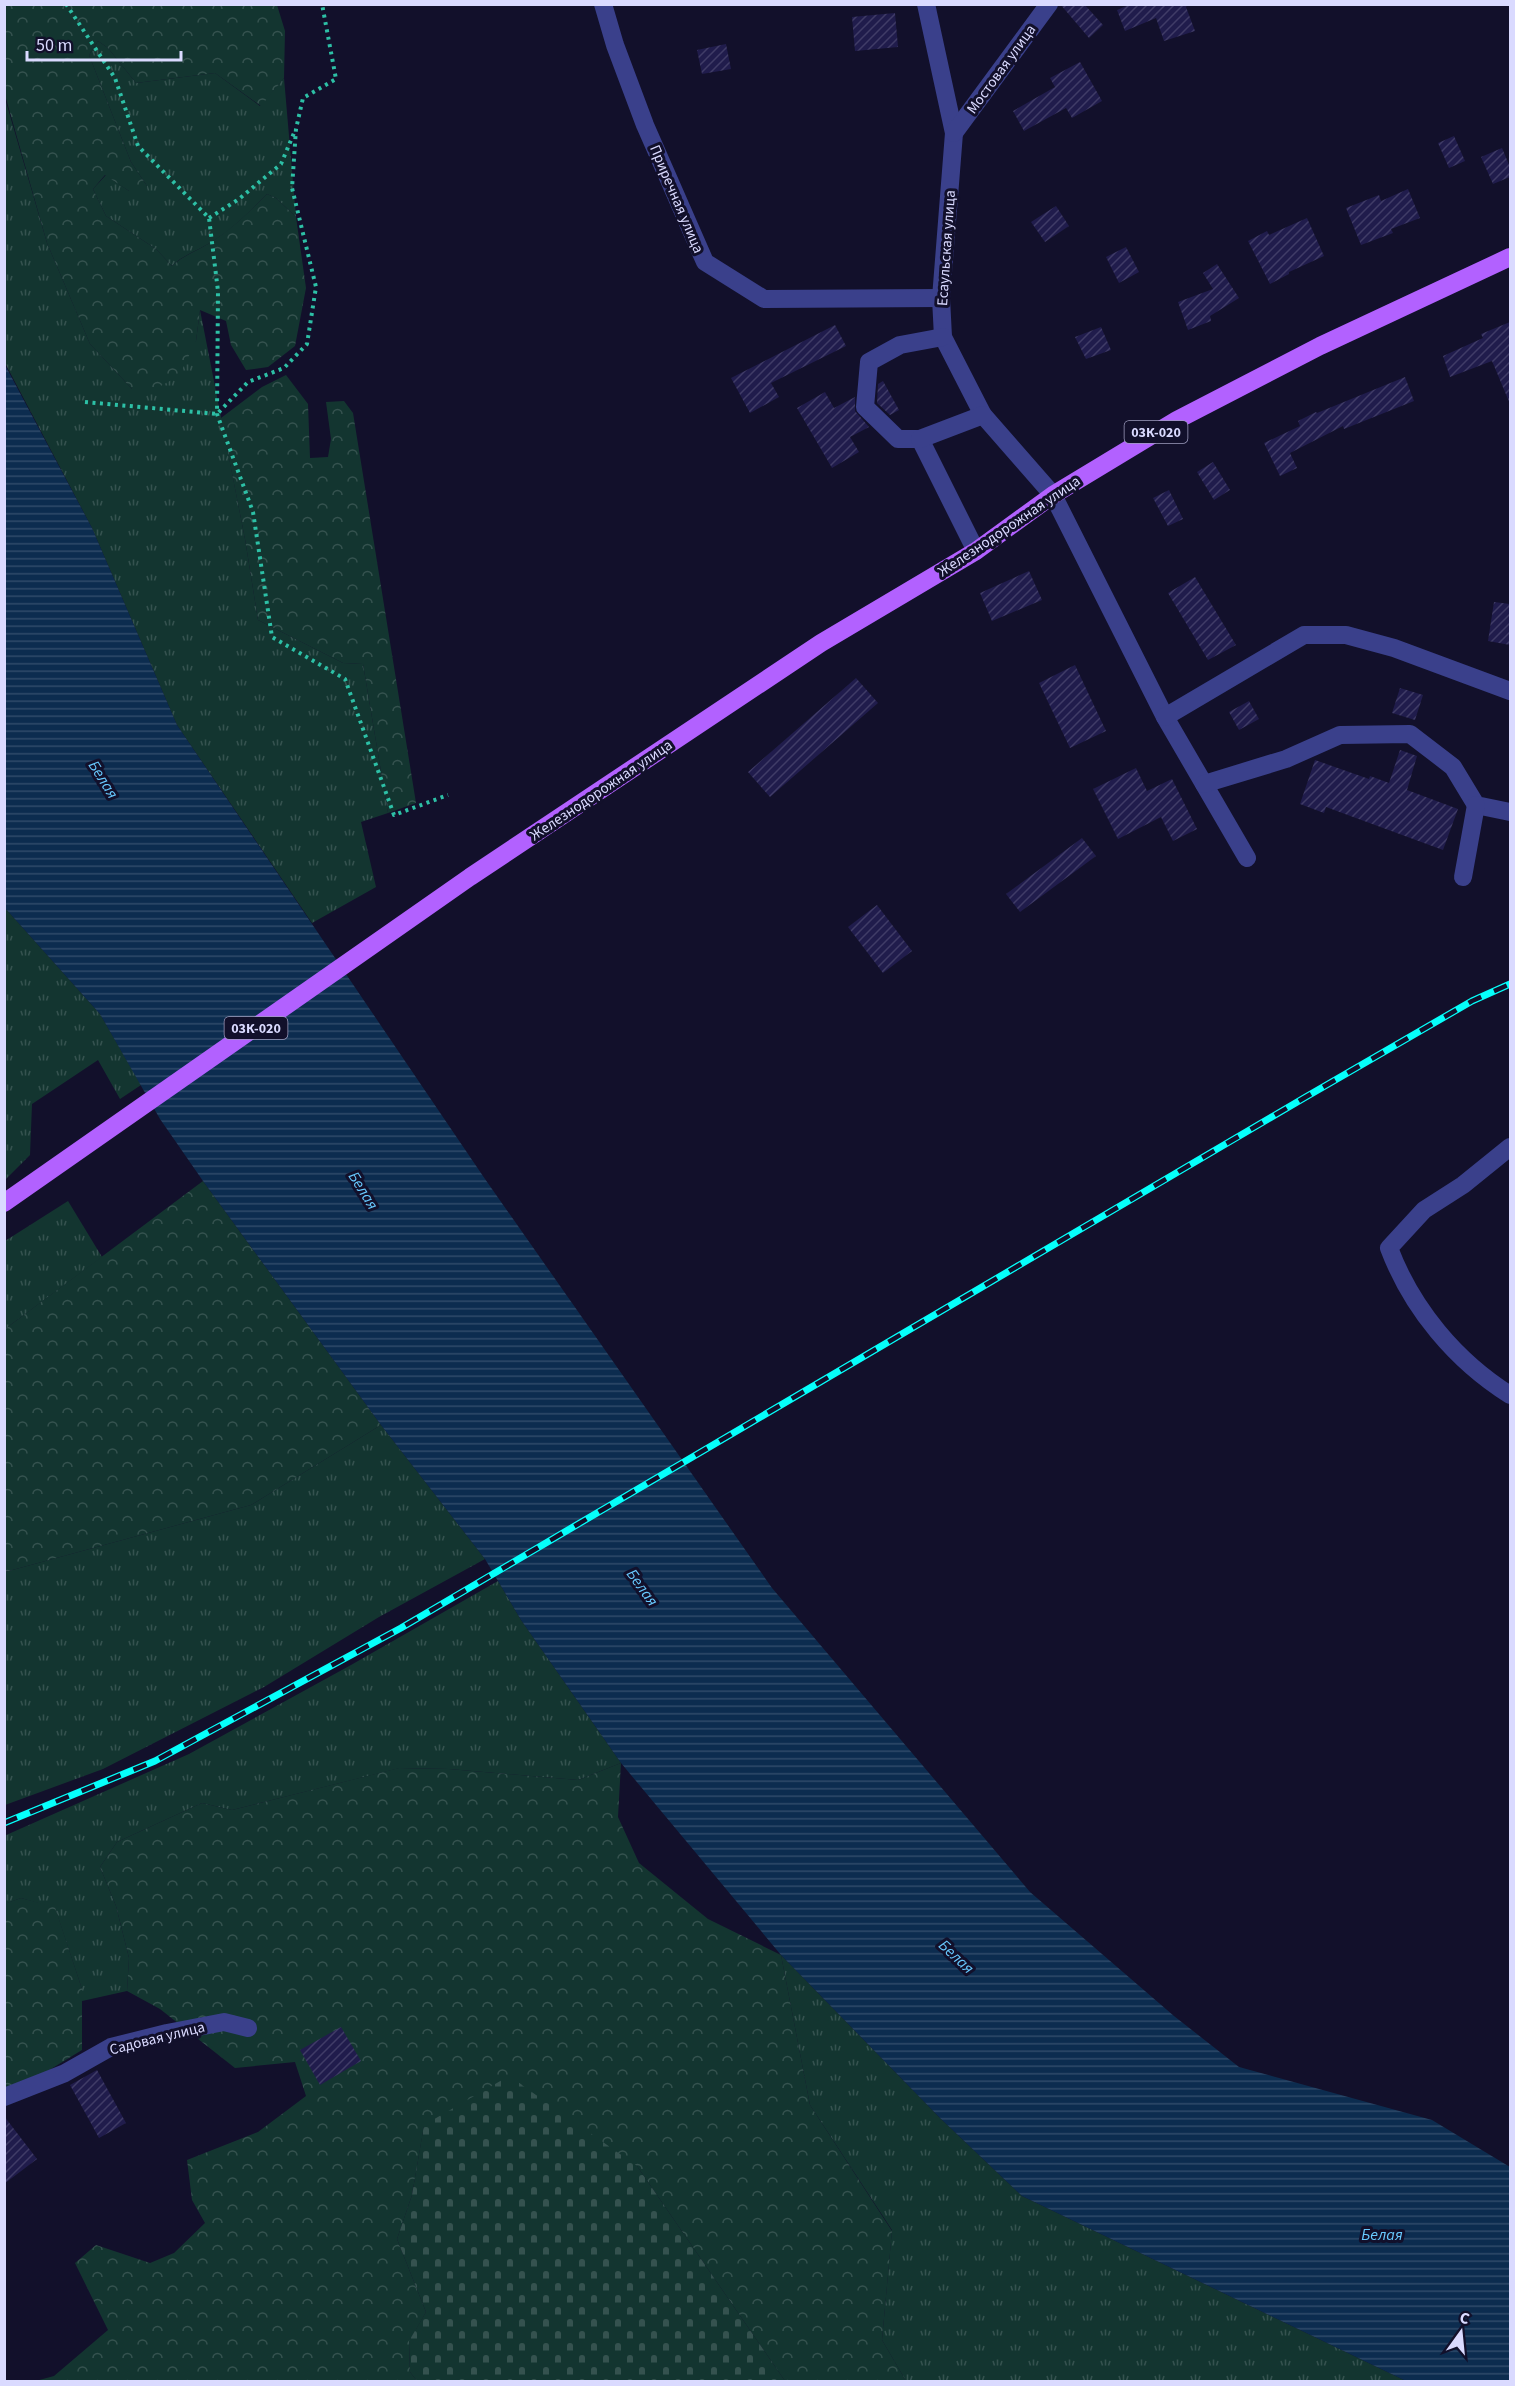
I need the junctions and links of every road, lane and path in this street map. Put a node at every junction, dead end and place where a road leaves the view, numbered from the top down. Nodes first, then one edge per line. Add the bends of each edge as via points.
1 (66, 4) edge
2 (322, 4) edge
3 (603, 4) edge
4 (926, 4) edge
5 (1048, 4) edge
6 (296, 129) junction
7 (954, 134) junction
8 (209, 218) junction
9 (1510, 257) edge
10 (941, 298) junction
11 (943, 338) junction
12 (85, 402) dead end
13 (217, 414) junction
14 (983, 415) junction
15 (920, 439) junction
16 (1053, 495) junction
17 (976, 551) junction
18 (1510, 691) edge
19 (1165, 717) junction
20 (1204, 784) junction
21 (448, 795) dead end
22 (1476, 805) junction
23 (1510, 812) edge
24 (1247, 858) dead end
25 (1463, 877) dead end
26 (1510, 1147) edge
27 (4, 1203) edge
28 (1510, 1395) edge
29 (248, 2028) dead end
30 (4, 2097) edge

1 - 8 path via 115,78 138,146
2 - 6 path via 336,79 303,99
3 - 10 street, Приречная улица via 645,125 705,262 764,299
4 - 7 street, Есаульская улица
5 - 7 street, Мостовая улица
6 - 8 path via 281,164
6 - 13 path via 292,188 316,287 306,345 284,368 248,382
7 - 10 street, Есаульская улица
8 - 13 path via 218,291
9 - 16 main road, Железнодорожная улица / 03К-020 via 1320,346 1177,420
10 - 11 street, Есаульская улица
11 - 14 street, Есаульская улица
11 - 15 street via 900,345 869,362 865,408 898,440
12 - 13 path
13 - 21 path via 253,512 272,637 345,679 394,814
14 - 15 street
14 - 16 street, Есаульская улица
15 - 17 street
16 - 17 main road, Железнодорожная улица / 03К-020
16 - 19 street, Есаульская улица
17 - 27 main road, Железнодорожная улица / 03К-020 via 821,643 471,877
18 - 19 street via 1356,637 1304,635
19 - 20 street, Есаульская улица
20 - 22 street via 1286,759 1340,735 1410,734 1453,767
20 - 24 street, Есаульская улица
22 - 23 street
22 - 25 street
26 - 28 street via 1424,1210 1389,1248 1399,1274 1420,1308 1453,1350
29 - 30 street, Садовая улица via 224,2022 111,2047 65,2073

